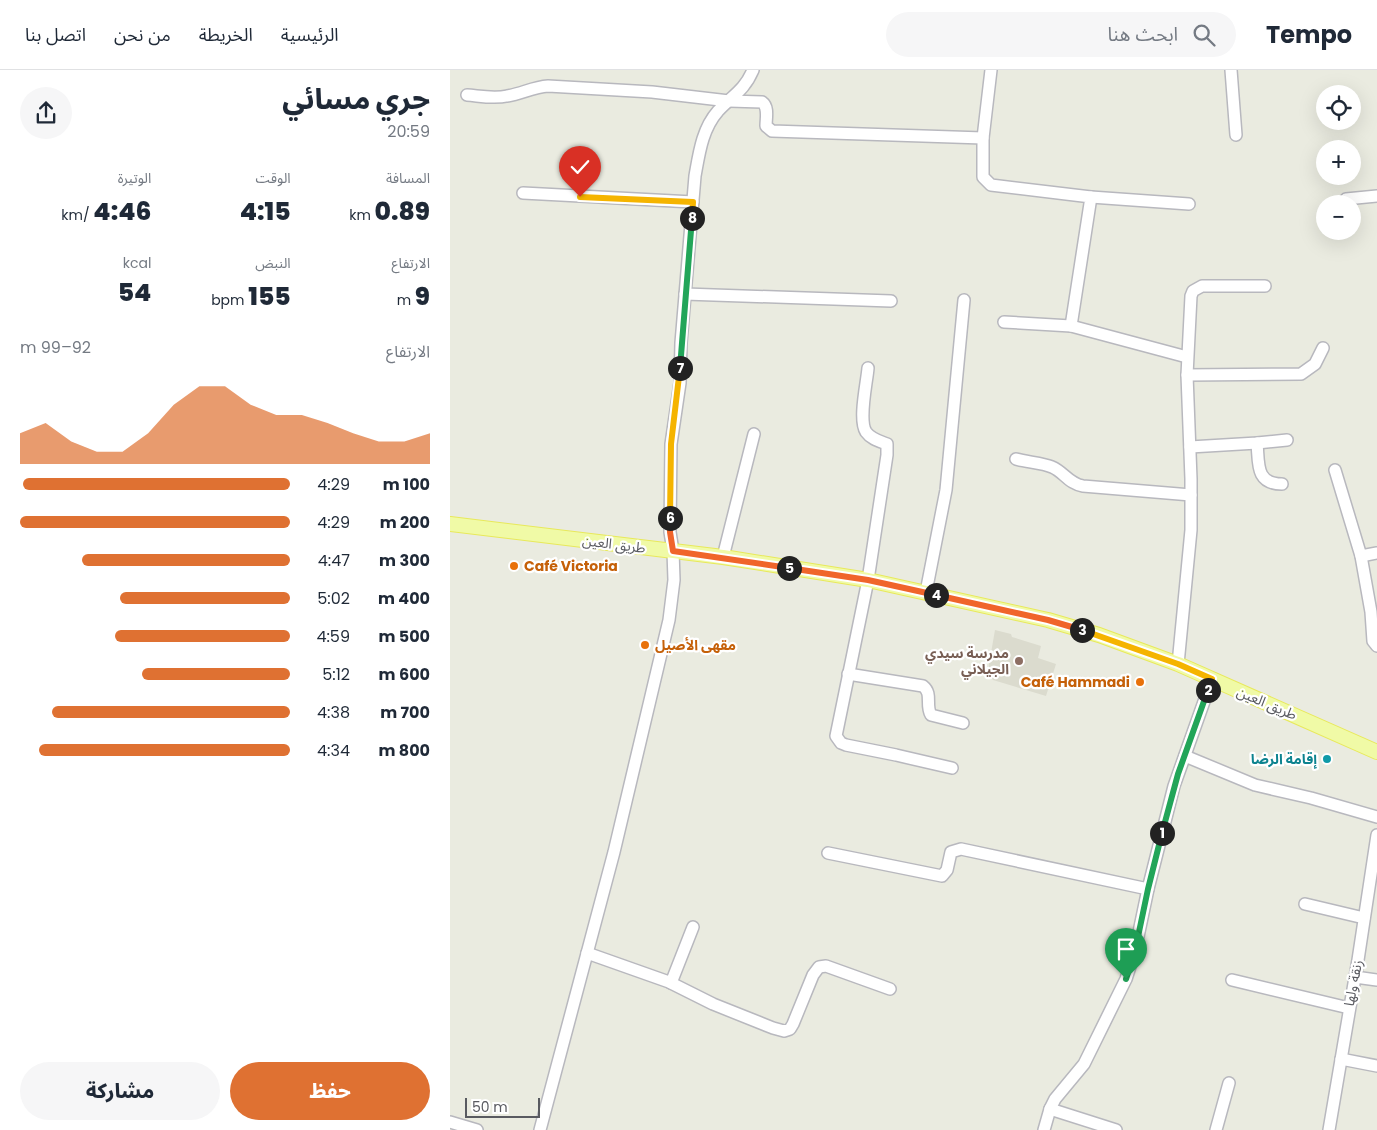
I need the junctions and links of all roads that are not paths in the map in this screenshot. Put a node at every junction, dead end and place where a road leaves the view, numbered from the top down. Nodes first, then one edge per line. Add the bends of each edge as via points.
1 (754, 70) edge
2 (991, 70) edge
3 (1231, 70) edge
4 (467, 95) dead end
5 (729, 101) junction
6 (1236, 135) dead end
7 (983, 138) junction
8 (523, 193) dead end
9 (1377, 196) edge
10 (1091, 197) junction
11 (1361, 198) edge
12 (693, 202) junction
13 (1188, 204) dead end
14 (1265, 286) dead end
15 (686, 294) junction
16 (964, 300) dead end
17 (891, 301) dead end
18 (1004, 322) dead end
19 (1071, 326) junction
20 (1323, 348) dead end
21 (1187, 357) junction
22 (868, 368) dead end
23 (1187, 375) junction
24 (754, 434) dead end
25 (1287, 440) dead end
26 (1257, 443) junction
27 (1190, 447) junction
28 (1016, 459) dead end
29 (1335, 470) dead end
30 (1282, 484) dead end
31 (1191, 495) junction
32 (450, 524) edge
33 (673, 551) junction
34 (1377, 553) edge
35 (1361, 556) junction
36 (722, 558) junction
37 (868, 580) junction
38 (926, 592) junction
39 (1377, 646) edge
40 (1178, 664) junction
41 (848, 674) junction
42 (1212, 679) junction
43 (963, 723) dead end
44 (1377, 752) edge
45 (1185, 756) junction
46 (952, 768) dead end
47 (1377, 817) edge
48 (1377, 835) edge
49 (828, 853) dead end
50 (1148, 889) junction
51 (1305, 904) dead end
52 (1364, 918) junction
53 (693, 927) dead end
54 (587, 952) junction
55 (1355, 977) junction
56 (1232, 980) dead end
57 (1377, 980) edge
58 (671, 983) junction
59 (890, 989) dead end
60 (1348, 1008) junction
61 (1341, 1059) junction
62 (1377, 1066) edge
63 (1229, 1083) dead end
64 (1050, 1109) junction
65 (450, 1122) edge
66 (477, 1130) edge
67 (540, 1130) edge
68 (1044, 1130) edge
69 (1116, 1130) edge
70 (1216, 1130) edge
71 (1329, 1130) edge

1 - 5 street via 742,90
2 - 7 street
3 - 6 street
4 - 5 street via 496,98 548,86 652,92
5 - 7 street via 765,104 766,126 772,131
5 - 12 street via 707,128 699,150
7 - 10 street via 983,177 991,185
8 - 12 street
9 - 11 street
10 - 13 street
10 - 19 street
12 - 15 street
14 - 21 street via 1202,286 1193,291
15 - 17 street
15 - 33 street via 680,383 671,444 670,532
16 - 38 street via 946,490
18 - 19 street
19 - 21 street
20 - 23 street via 1315,364 1301,374
21 - 23 street
22 - 37 street via 863,426 870,436 887,444 887,455
23 - 27 street
24 - 36 street
25 - 26 street
26 - 27 street
26 - 30 street via 1261,475 1268,482
27 - 31 street
28 - 31 street via 1052,468 1077,485
29 - 35 street
31 - 40 street
32 - 33 main road, طريق العين
33 - 36 main road, طريق العين
33 - 54 street via 673,594 666,639
34 - 35 street
35 - 39 street via 1373,641
36 - 37 main road, طريق العين
37 - 38 main road, طريق العين
37 - 41 street
38 - 40 main road, طريق العين via 1048,620
40 - 42 main road, طريق العين
41 - 43 street via 923,686 928,693 931,714
41 - 46 street via 836,736 841,743
42 - 44 main road, طريق العين
42 - 45 street
45 - 47 street via 1255,785
45 - 50 street via 1174,786
48 - 52 street, زنقة ولها
49 - 50 street via 942,876 947,870 951,852 961,849
50 - 64 street via 1135,951 1121,992 1084,1064
51 - 52 street
52 - 55 street, زنقة ولها
53 - 58 street
54 - 58 street
54 - 67 street
55 - 57 street
55 - 60 street, زنقة ولها
56 - 60 street
58 - 59 street via 713,1004 784,1031 794,1024 813,975 820,967 826,966
60 - 61 street, زنقة ولها
61 - 62 street
61 - 71 street, زنقة ولها
63 - 70 street
64 - 68 street
64 - 69 street
65 - 66 street

